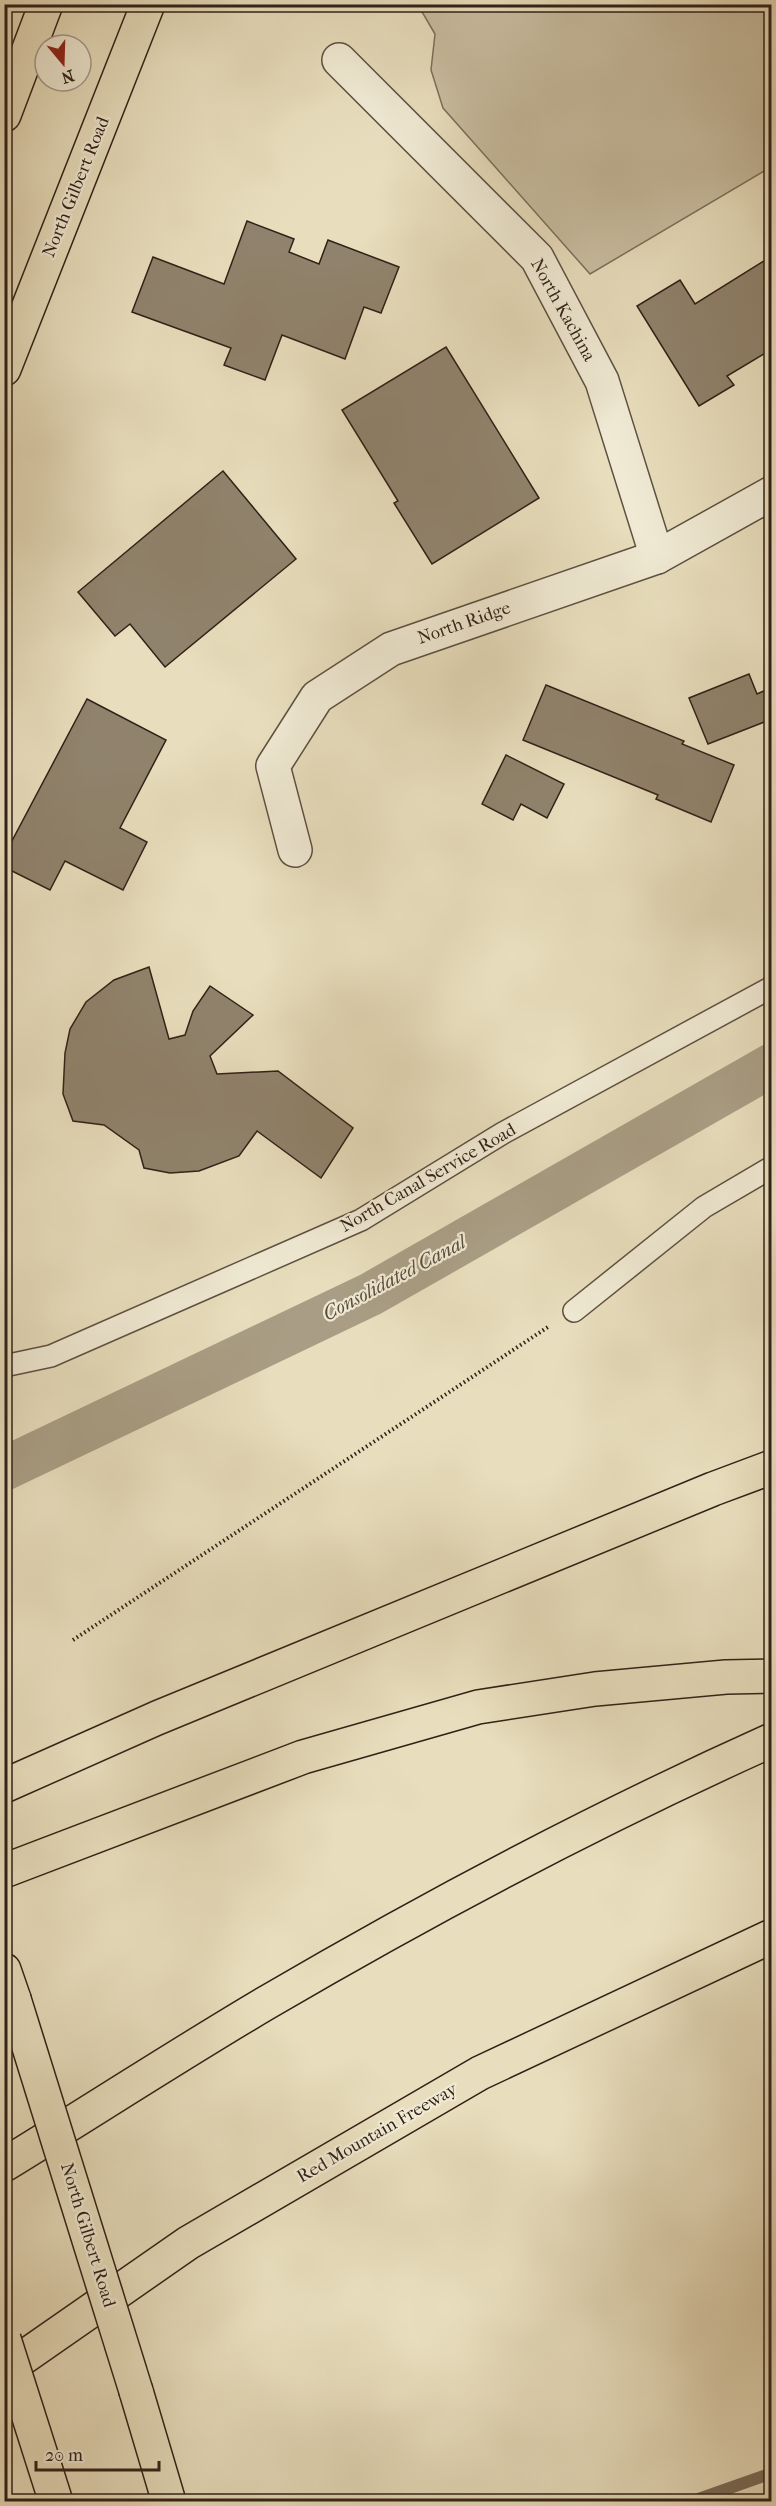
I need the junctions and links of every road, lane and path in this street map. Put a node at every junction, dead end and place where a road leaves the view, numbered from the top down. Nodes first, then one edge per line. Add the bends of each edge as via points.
1 (46, 4) edge
2 (148, 4) edge
3 (339, 60) dead end
4 (4, 115) edge
5 (4, 369) edge
6 (771, 493) edge
7 (657, 557) junction
8 (295, 850) dead end
9 (771, 987) edge
10 (771, 1167) edge
11 (574, 1311) joint
12 (4, 1366) edge
13 (771, 1467) edge
14 (73, 1640) dead end
15 (771, 1676) edge
16 (771, 1740) edge
17 (4, 1786) edge
18 (4, 1871) edge
19 (771, 1936) edge
20 (9, 1984) edge
21 (4, 2165) edge
22 (4, 2339) edge
23 (4, 2371) edge
24 (167, 2497) edge
25 (56, 2502) edge

1 - 4 main road
2 - 5 main road, North Gilbert Road
3 - 7 street, North Kachina via 537,258 602,381
6 - 7 street, North Ridge
7 - 8 street, North Ridge via 391,649 317,697 273,766
9 - 12 lane, North Canal Service Road via 503,1133 361,1220 51,1356
10 - 11 lane via 704,1207
11 - 14 path
13 - 17 main road via 157,1718
15 - 18 main road via 595,1689 478,1707 303,1757
16 - 21 main road via 642,1799 417,1917 264,2004
19 - 23 main road, Red Mountain Freeway via 480,2073 188,2243
20 - 24 main road, North Gilbert Road, bridge
22 - 25 main road, bridge

